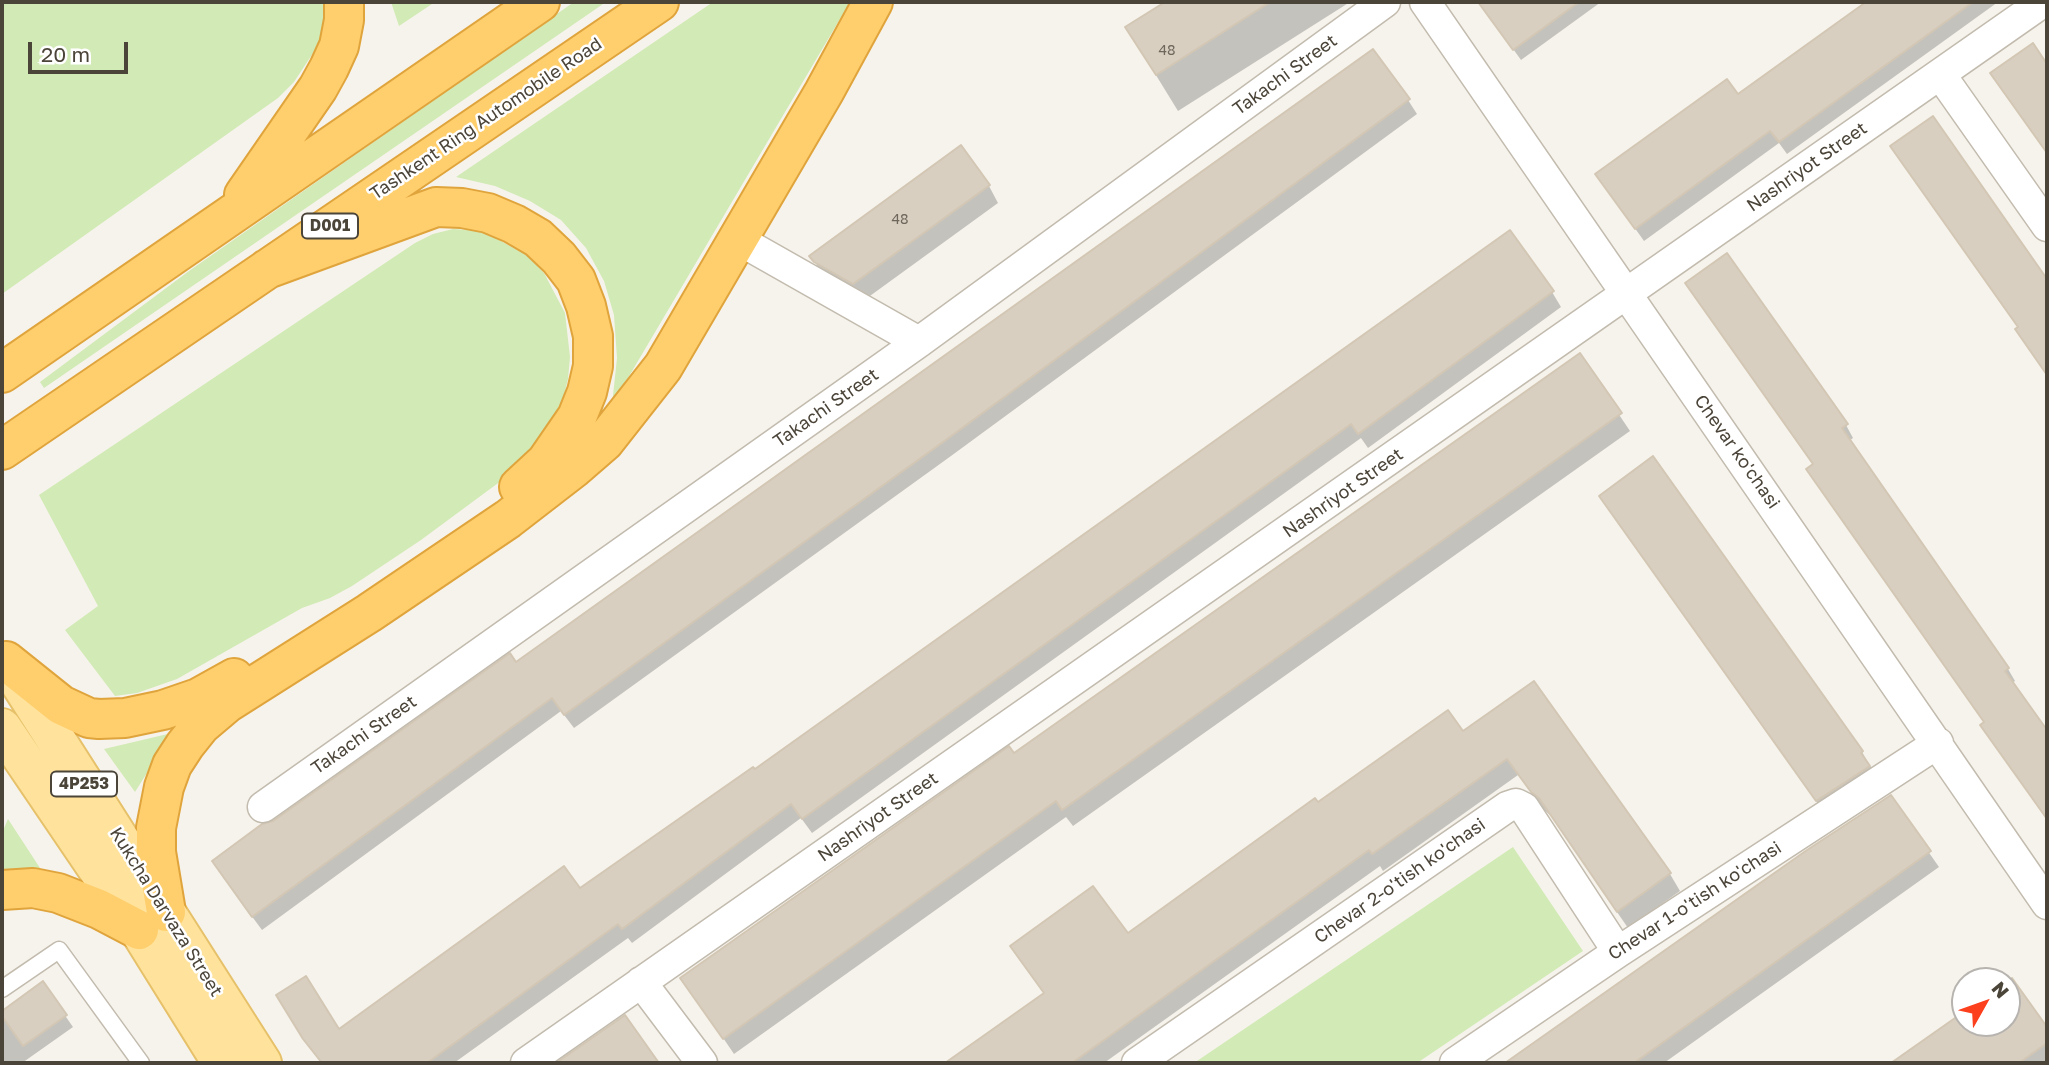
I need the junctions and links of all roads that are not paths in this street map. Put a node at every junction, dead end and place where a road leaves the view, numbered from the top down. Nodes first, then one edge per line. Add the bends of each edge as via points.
1 (344, 2) edge
2 (540, 2) edge
3 (659, 2) edge
4 (873, 2) edge
5 (1385, 2) edge
6 (1425, 2) edge
7 (2043, 2) edge
8 (1940, 74) junction
9 (230, 215) junction
10 (2047, 226) edge
11 (739, 240) junction
12 (267, 269) junction
13 (1628, 294) junction
14 (919, 342) junction
15 (2, 373) edge
16 (2, 450) edge
17 (4, 658) edge
18 (2, 727) edge
19 (1938, 743) junction
20 (263, 807) dead end
21 (2, 890) edge
22 (2047, 904) edge
23 (152, 921) junction
24 (1618, 951) junction
25 (641, 982) junction
26 (2, 989) edge
27 (141, 1063) edge
28 (222, 1063) edge
29 (262, 1063) edge
30 (526, 1063) edge
31 (702, 1063) edge
32 (1137, 1063) edge
33 (1455, 1063) edge

1 - 9 highway via 339,46 323,78
2 - 9 highway
3 - 12 highway, Tashkent Ring Automobile Road / D001
4 - 11 highway
5 - 14 street, Takachi Street
6 - 13 street, Chevar ko'chasi
7 - 8 street, Nashriyot Street
8 - 10 street
8 - 13 street, Nashriyot Street
9 - 15 highway
11 - 14 street
11 - 23 highway via 663,367 604,442 508,519 227,703 192,735 172,765 159,805
12 - 16 highway, Tashkent Ring Automobile Road / D001
12 - 17 highway via 436,207 488,213 514,224 559,258 576,281 586,306 593,366 578,417 546,462 493,507 360,598 198,698 144,715 89,718 61,705
13 - 19 street, Chevar ko'chasi
13 - 25 street, Nashriyot Street
14 - 20 street, Takachi Street
17 - 23 main road, Kukcha Darvaza Street / 4Р253
18 - 23 main road, Kukcha Darvaza Street / 4Р253
19 - 22 street, Chevar ko'chasi
19 - 24 street, Chevar 1-o'tish ko'chasi
21 - 23 highway via 33,888 58,893 99,909
23 - 28 main road, Kukcha Darvaza Street
23 - 29 main road, Kukcha Darvaza Street
24 - 32 street, Chevar 2-o'tish ko'chasi via 1524,808 1516,804
24 - 33 street, Chevar 1-o'tish ko'chasi
25 - 30 street, Nashriyot Street
25 - 31 street
26 - 27 lane via 59,950

